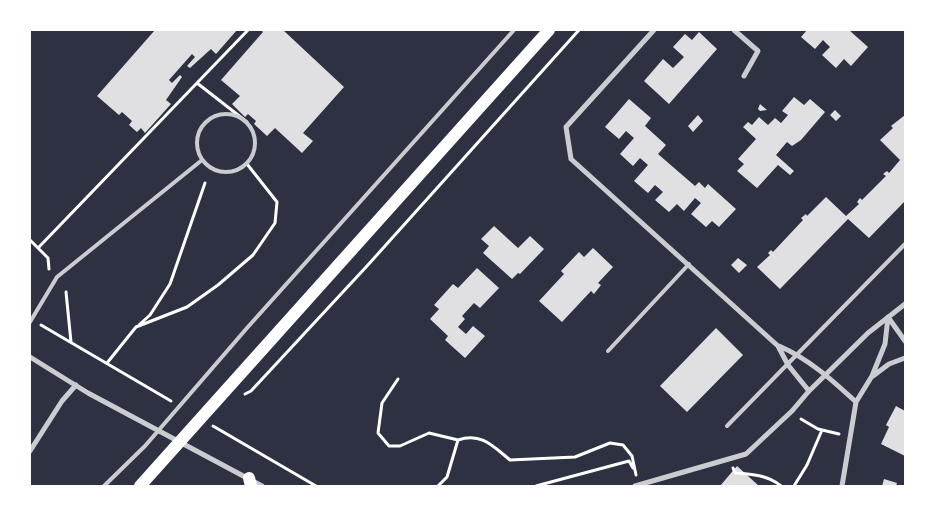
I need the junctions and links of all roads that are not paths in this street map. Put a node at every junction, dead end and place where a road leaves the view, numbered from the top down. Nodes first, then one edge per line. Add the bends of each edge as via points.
1 (514, 30) edge
2 (549, 30) edge
3 (654, 30) edge
4 (734, 30) edge
5 (744, 76) dead end
6 (202, 160) junction
7 (905, 244) edge
8 (690, 264) junction
9 (905, 304) edge
10 (888, 317) junction
11 (30, 322) edge
12 (905, 341) edge
13 (778, 346) junction
14 (608, 351) dead end
15 (799, 354) junction
16 (30, 357) edge
17 (905, 358) edge
18 (788, 365) junction
19 (826, 374) junction
20 (872, 376) junction
21 (76, 385) junction
22 (809, 391) junction
23 (856, 402) junction
24 (727, 426) dead end
25 (30, 451) edge
26 (250, 482) edge
27 (637, 485) edge
28 (104, 486) edge
29 (140, 486) edge
30 (262, 486) edge
31 (842, 486) edge

1 - 28 lane via 145,446
2 - 29 main road
3 - 8 street via 566,127 570,159
4 - 5 street via 758,51
6 - 6 lane via 196,143 205,122 226,114 247,122 256,143 247,164 226,172 215,170
6 - 11 lane via 57,277
7 - 15 lane
8 - 13 street
8 - 14 lane
9 - 10 street
10 - 12 street
10 - 19 street
10 - 20 street via 885,344
13 - 15 street
13 - 18 street
15 - 18 lane
15 - 19 street
16 - 21 street
17 - 20 street
18 - 22 street
18 - 24 lane
19 - 22 street
19 - 23 street
20 - 23 street
21 - 25 street
21 - 26 street via 230,467
22 - 27 street via 746,454
23 - 31 street
26 - 30 street

